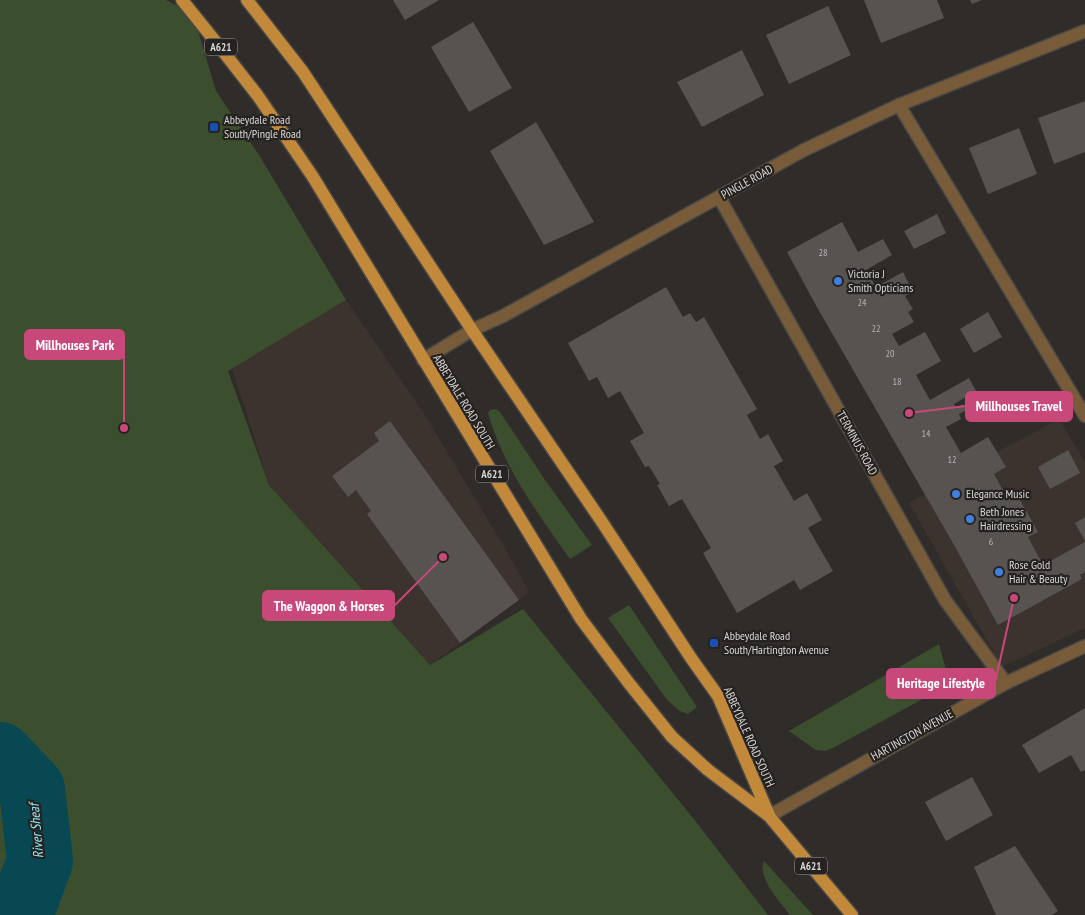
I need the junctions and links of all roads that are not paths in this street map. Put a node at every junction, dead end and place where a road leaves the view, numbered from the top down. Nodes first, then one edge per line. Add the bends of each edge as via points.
1 (182, 0) edge
2 (247, 0) edge
3 (1085, 31) edge
4 (899, 105) junction
5 (719, 197) junction
6 (472, 330) junction
7 (423, 360) junction
8 (1085, 416) edge
9 (1085, 646) edge
10 (1006, 683) junction
11 (769, 816) junction
12 (852, 915) edge

1 - 7 main road, ABBEYDALE ROAD SOUTH / A621 via 258,96 313,177
2 - 6 main road, ABBEYDALE ROAD SOUTH / A621 via 303,72
3 - 4 street, PINGLE ROAD
4 - 5 street, PINGLE ROAD via 804,150
4 - 8 street
5 - 6 street, PINGLE ROAD
5 - 10 street, TERMINUS ROAD via 945,600
6 - 7 street, PINGLE ROAD
6 - 11 main road, ABBEYDALE ROAD SOUTH / A621 via 718,696
7 - 11 main road, ABBEYDALE ROAD SOUTH / A621 via 581,619 605,652 672,737 708,770
9 - 10 street, HARTINGTON AVENUE
10 - 11 street, HARTINGTON AVENUE
11 - 12 main road, ABBEYDALE ROAD SOUTH / A621

